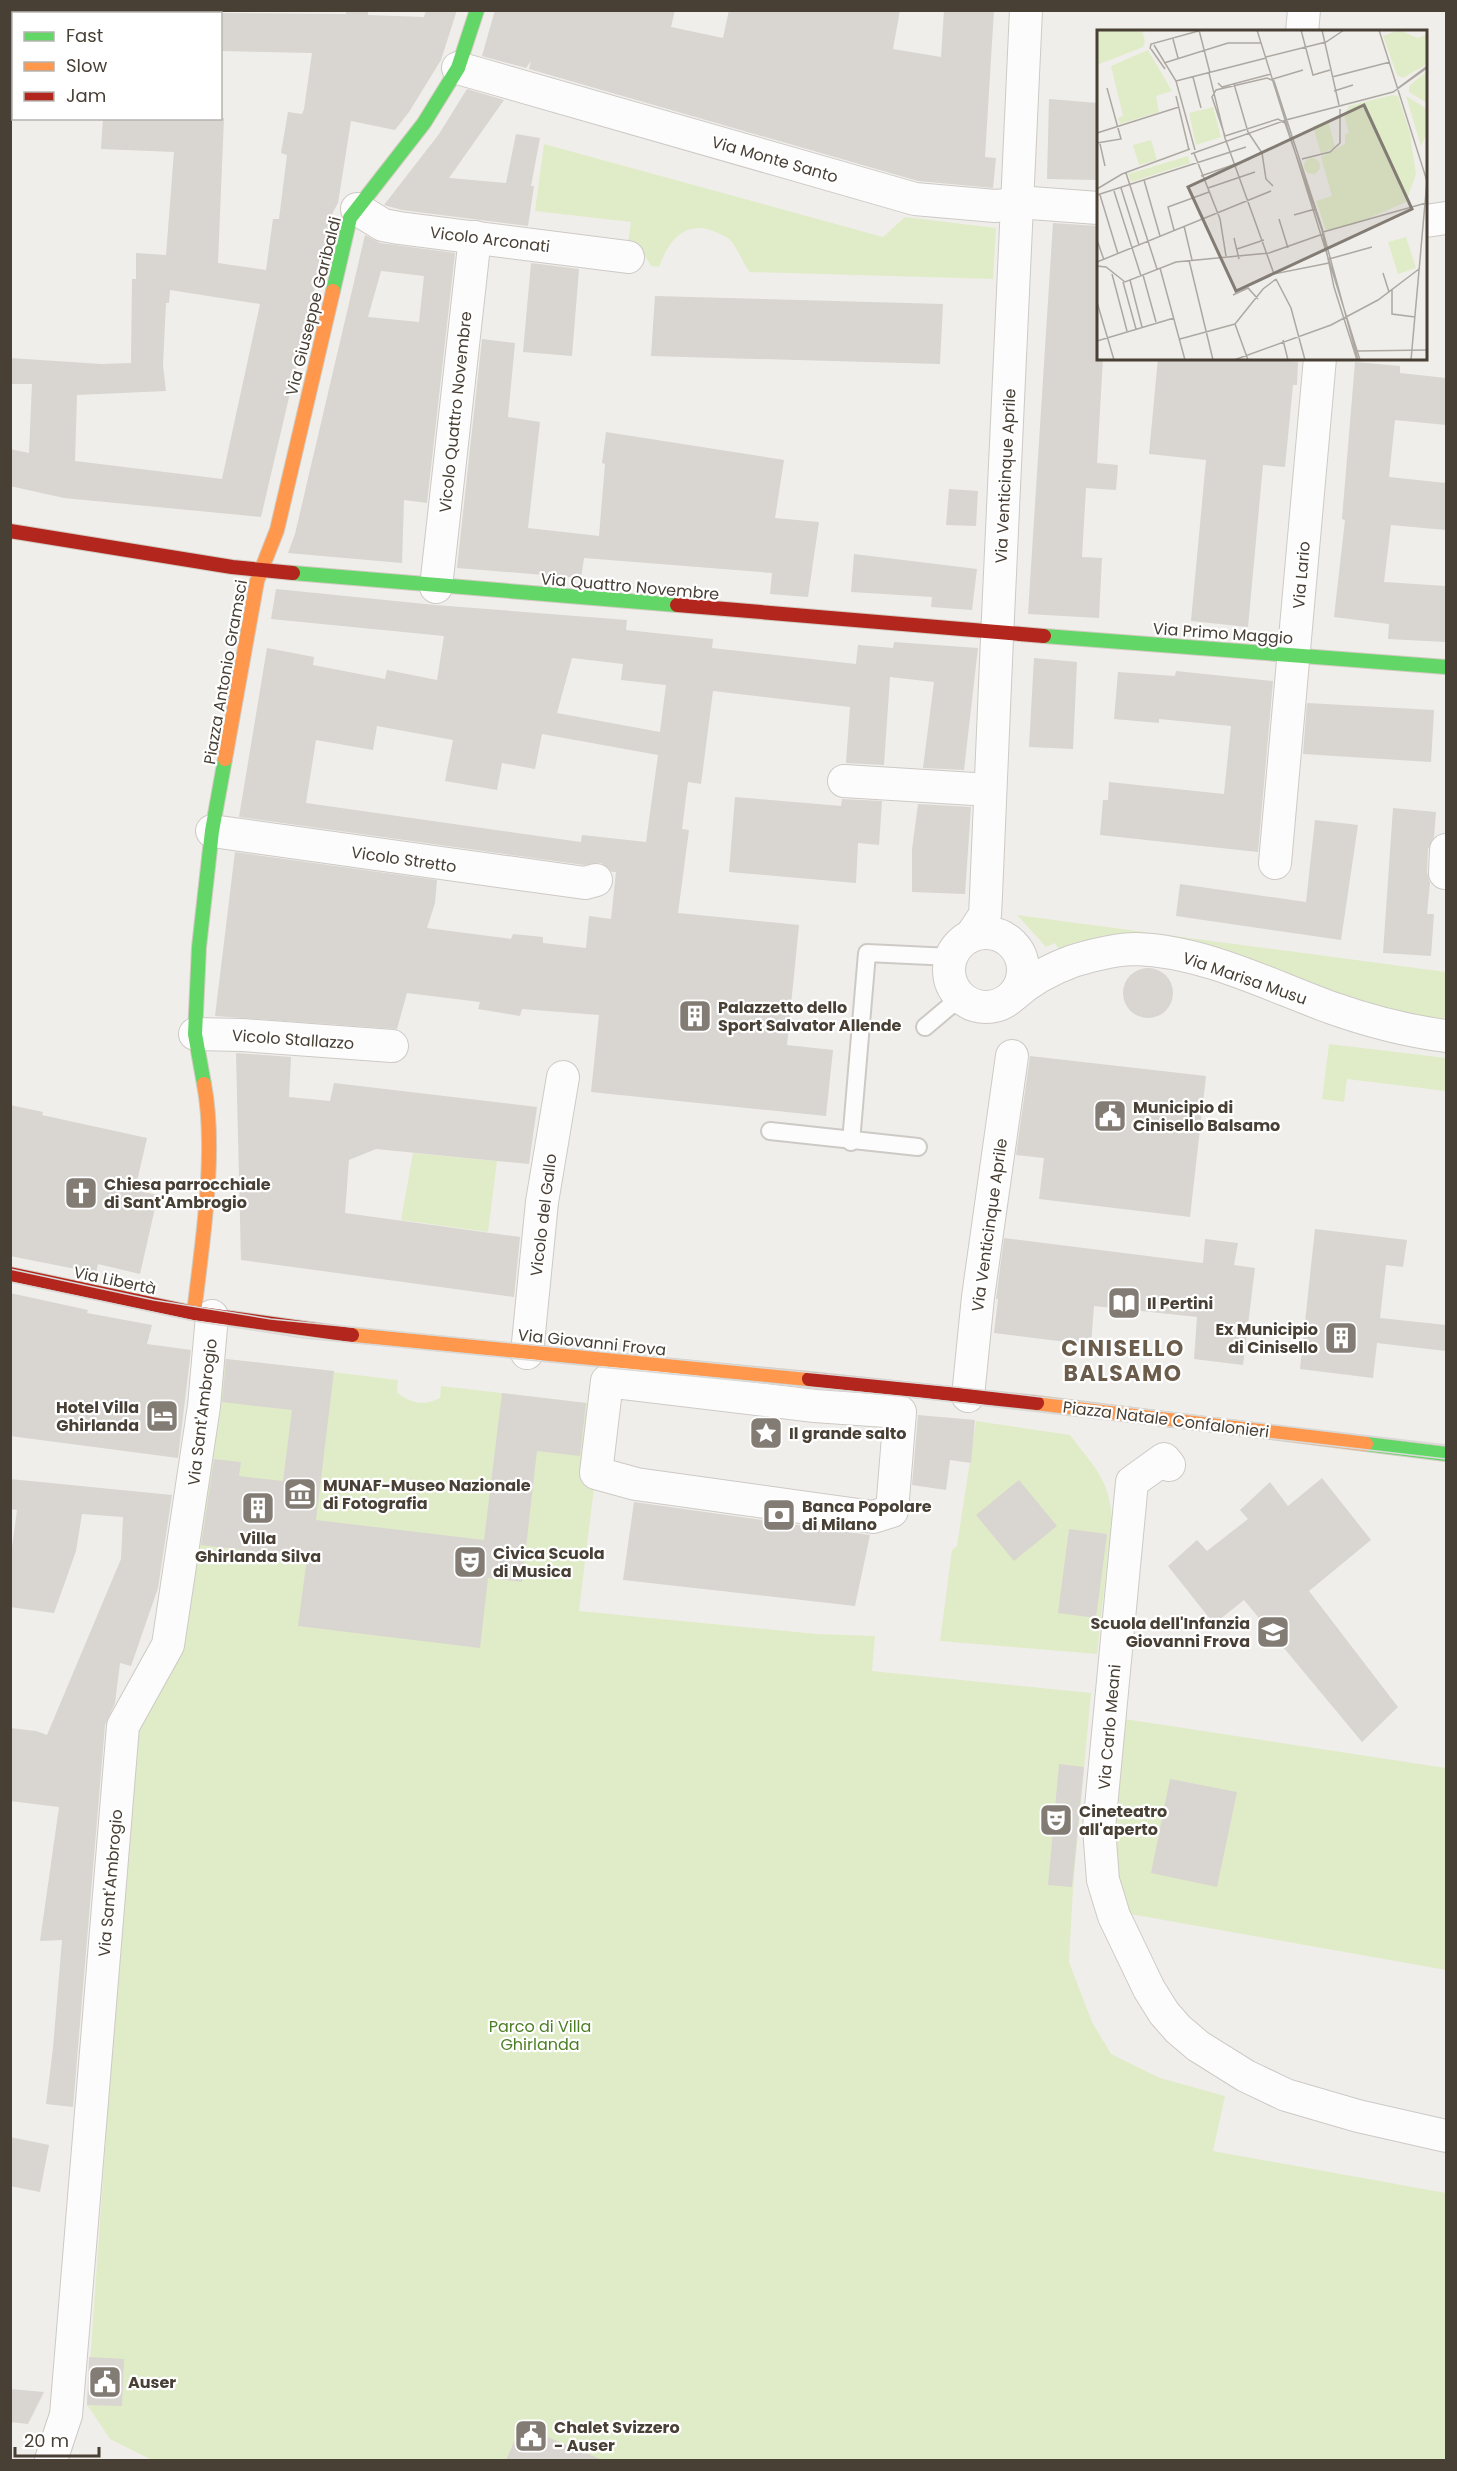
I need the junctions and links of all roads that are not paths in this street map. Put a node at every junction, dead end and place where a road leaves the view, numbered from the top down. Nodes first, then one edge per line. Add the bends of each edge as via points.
1 (477, 10) edge
2 (1026, 10) edge
3 (1304, 10) edge
4 (1302, 30) edge
5 (458, 68) junction
6 (1019, 204) junction
7 (1097, 208) edge
8 (357, 209) junction
9 (1446, 218) edge
10 (1427, 221) edge
11 (1427, 227) edge
12 (1446, 229) edge
13 (475, 237) junction
14 (628, 257) dead end
15 (1320, 360) edge
16 (10, 531) edge
17 (262, 568) junction
18 (436, 587) junction
19 (997, 633) junction
20 (1294, 655) junction
21 (1446, 667) edge
22 (844, 781) dead end
23 (990, 790) junction
24 (212, 831) junction
25 (1275, 863) dead end
26 (596, 880) dead end
27 (961, 946) junction
28 (1014, 995) junction
29 (964, 1001) junction
30 (925, 1027) dead end
31 (195, 1034) junction
32 (1446, 1036) edge
33 (392, 1046) dead end
34 (1012, 1056) dead end
35 (563, 1077) dead end
36 (770, 1131) dead end
37 (852, 1142) junction
38 (918, 1147) dead end
39 (10, 1274) edge
40 (203, 1315) junction
41 (527, 1353) junction
42 (968, 1395) junction
43 (1446, 1454) edge
44 (1169, 1466) dead end
45 (892, 1510) joint
46 (1446, 2136) edge
47 (51, 2460) edge

1 - 5 street, Via Giuseppe Garibaldi
2 - 6 street, Via Venticinque Aprile
3 - 4 street
5 - 6 street, Via Monte Santo via 915,199 995,206
5 - 8 street, Via Giuseppe Garibaldi via 424,123
6 - 7 street, Via Monte Santo
6 - 19 street, Via Venticinque Aprile
8 - 13 street, Vicolo Arconati via 383,225
8 - 17 street, Via Giuseppe Garibaldi via 350,218 334,278 278,530
9 - 10 street
11 - 12 street
13 - 14 street, Vicolo Arconati
13 - 18 street, Vicolo Quattro Novembre
15 - 20 street, Via Lario
16 - 17 street, Piazza Antonio Gramsci via 232,567
17 - 18 street, Via Quattro Novembre
17 - 24 street, Piazza Antonio Gramsci
18 - 19 street, Via Quattro Novembre
19 - 20 street, Via Primo Maggio
19 - 23 street, Via Venticinque Aprile
20 - 21 street, Via Primo Maggio
20 - 25 street, Via Lario
22 - 23 street
23 - 27 street, Via Venticinque Aprile via 985,915
24 - 26 street, Vicolo Stretto via 585,883
24 - 31 street, Piazza Antonio Gramsci via 199,947
27 - 28 street via 980,933 996,934 1017,949 1023,974
27 - 29 street via 948,969 955,991
27 - 37 lane via 867,953
28 - 29 street via 988,1008
28 - 32 street, Via Marisa Musu via 1031,981 1070,962 1115,950 1146,950 1214,965 1361,1018
29 - 30 lane via 950,1006
31 - 33 street, Vicolo Stallazzo
31 - 40 street, Piazza Antonio Gramsci via 206,1094 208,1154 201,1255
34 - 42 street, Via Venticinque Aprile
35 - 41 street, Vicolo del Gallo via 542,1202
36 - 37 lane
37 - 38 lane
39 - 40 street, Via Libertà
40 - 41 street, Via Giovanni Frova via 321,1332
40 - 47 street, Via Sant'Ambrogio via 204,1407 168,1645 123,1726 66,2415
41 - 42 street, Via Giovanni Frova
42 - 43 street, Piazza Natale Confalonieri
44 - 46 street, Via Carlo Meani via 1164,1459 1132,1482 1099,1828 1103,1880 1114,1916 1164,2013 1198,2046 1259,2083 1286,2094
45 - 45 street via 900,1412 607,1381 596,1473 636,1484 873,1517

